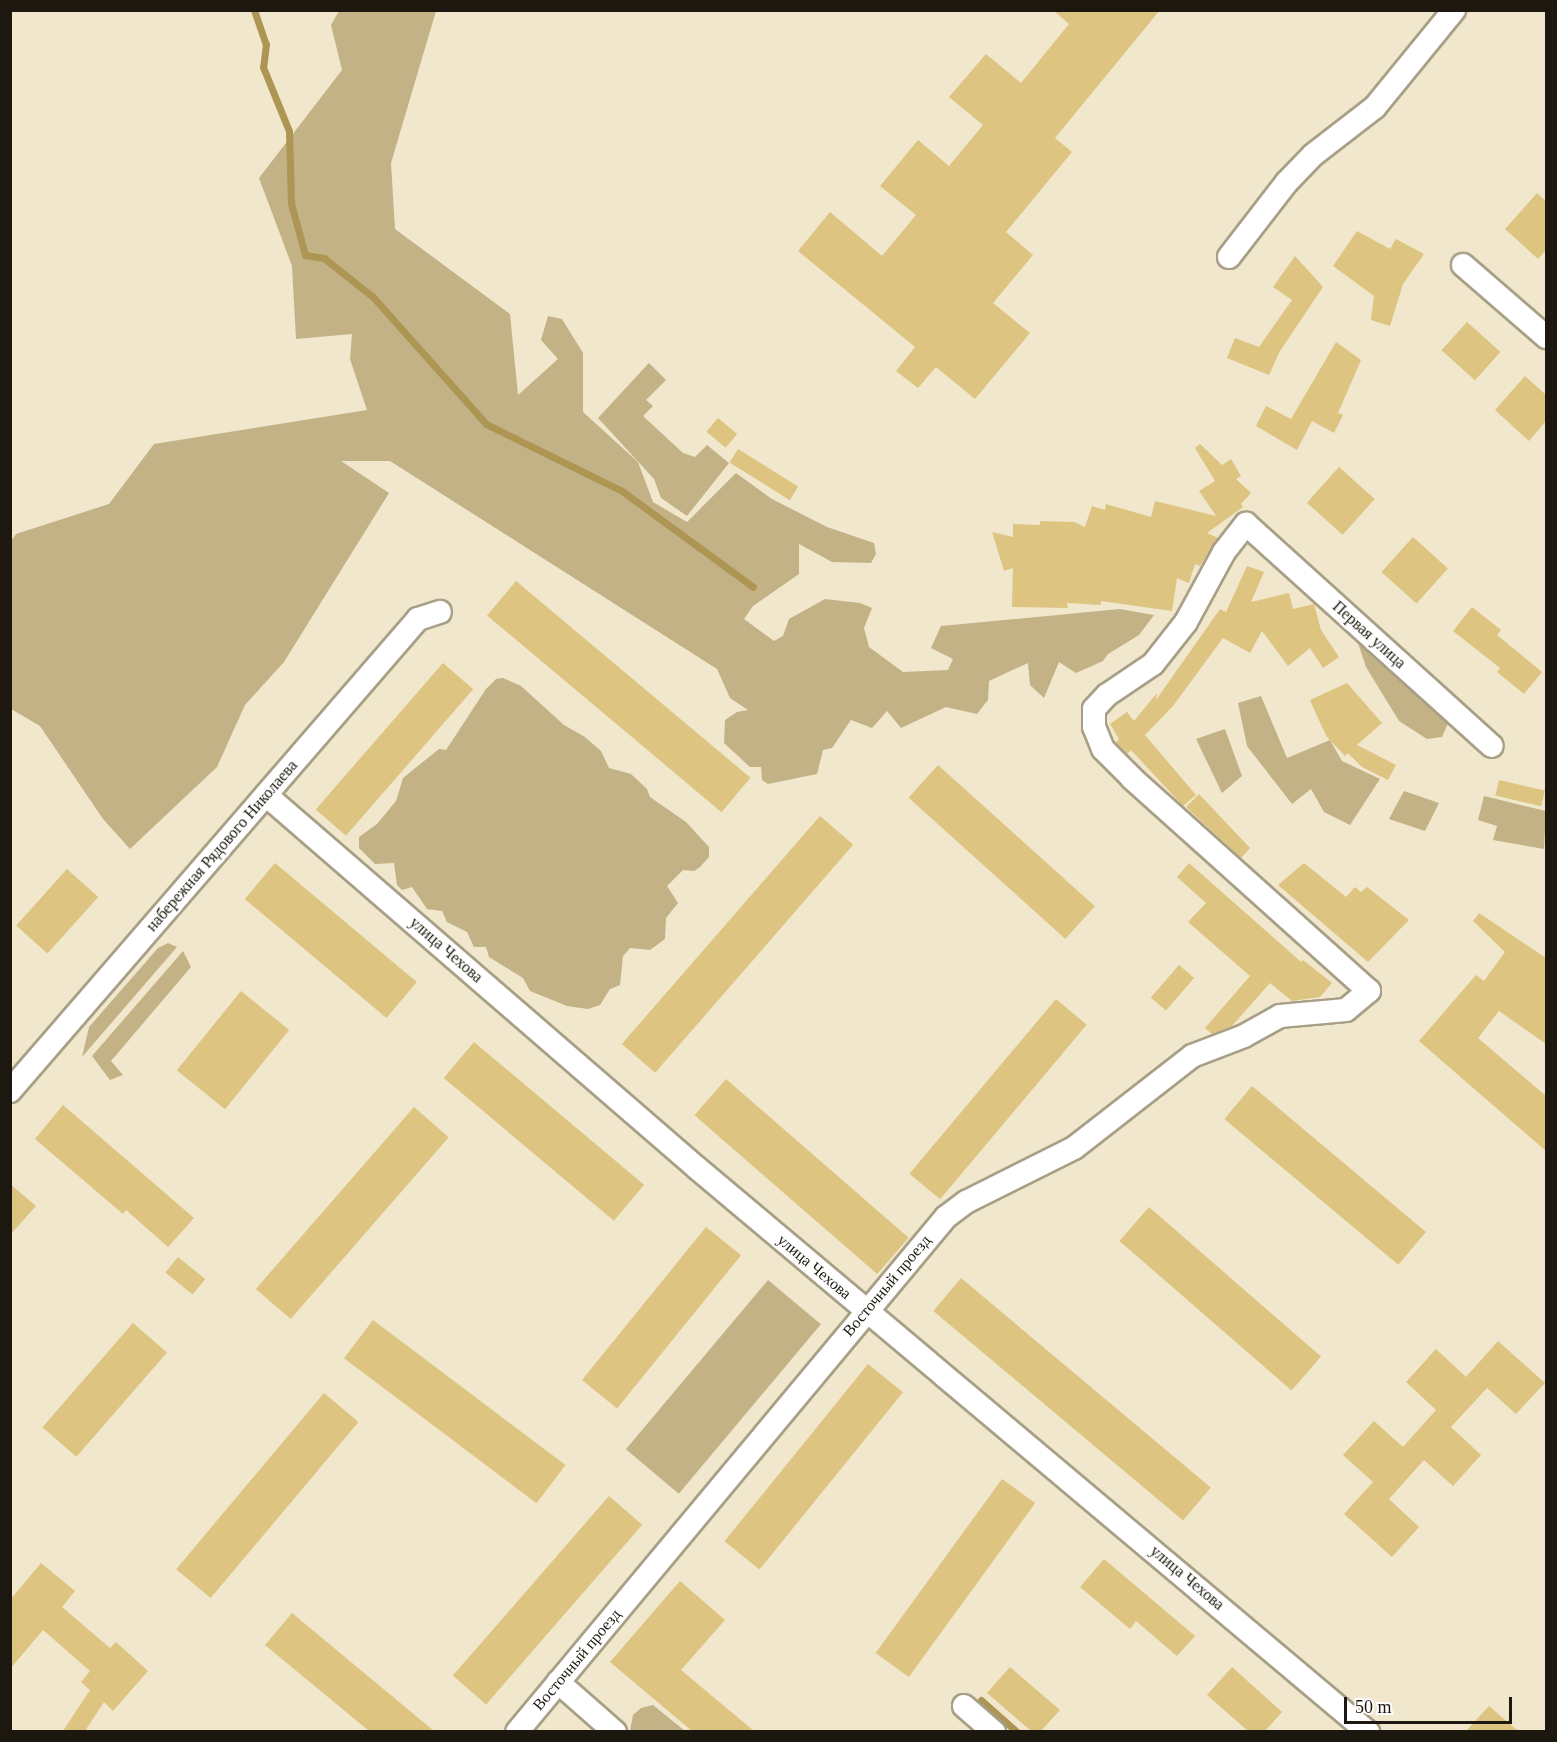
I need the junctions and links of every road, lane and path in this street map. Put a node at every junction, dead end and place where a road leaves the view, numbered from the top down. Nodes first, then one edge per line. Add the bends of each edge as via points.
1 (1454, 10) edge
2 (1228, 257) dead end
3 (1463, 265) dead end
4 (1546, 337) edge
5 (440, 612) dead end
6 (1492, 746) dead end
7 (266, 795) junction
8 (1370, 991) joint
9 (10, 1091) edge
10 (866, 1311) junction
11 (558, 1682) junction
12 (964, 1706) dead end
13 (517, 1731) edge
14 (615, 1731) edge
15 (994, 1731) edge
16 (1368, 1731) edge

1 - 2 street via 1375,107 1313,155
3 - 4 street
5 - 7 street, набережная Рядового Николаева via 418,619
6 - 8 street, Первая улица via 1246,524 1224,552 1186,622 1153,664 1095,709 1094,727 1103,748 1132,778
7 - 9 street, набережная Рядового Николаева
7 - 10 street, улица Чехова
8 - 10 street, Восточный проезд via 1346,1010 1280,1016 1244,1036 1192,1056 1074,1148 966,1202 946,1217
10 - 11 street, Восточный проезд
10 - 16 street, улица Чехова
11 - 13 street, Восточный проезд
11 - 14 street
12 - 15 street

